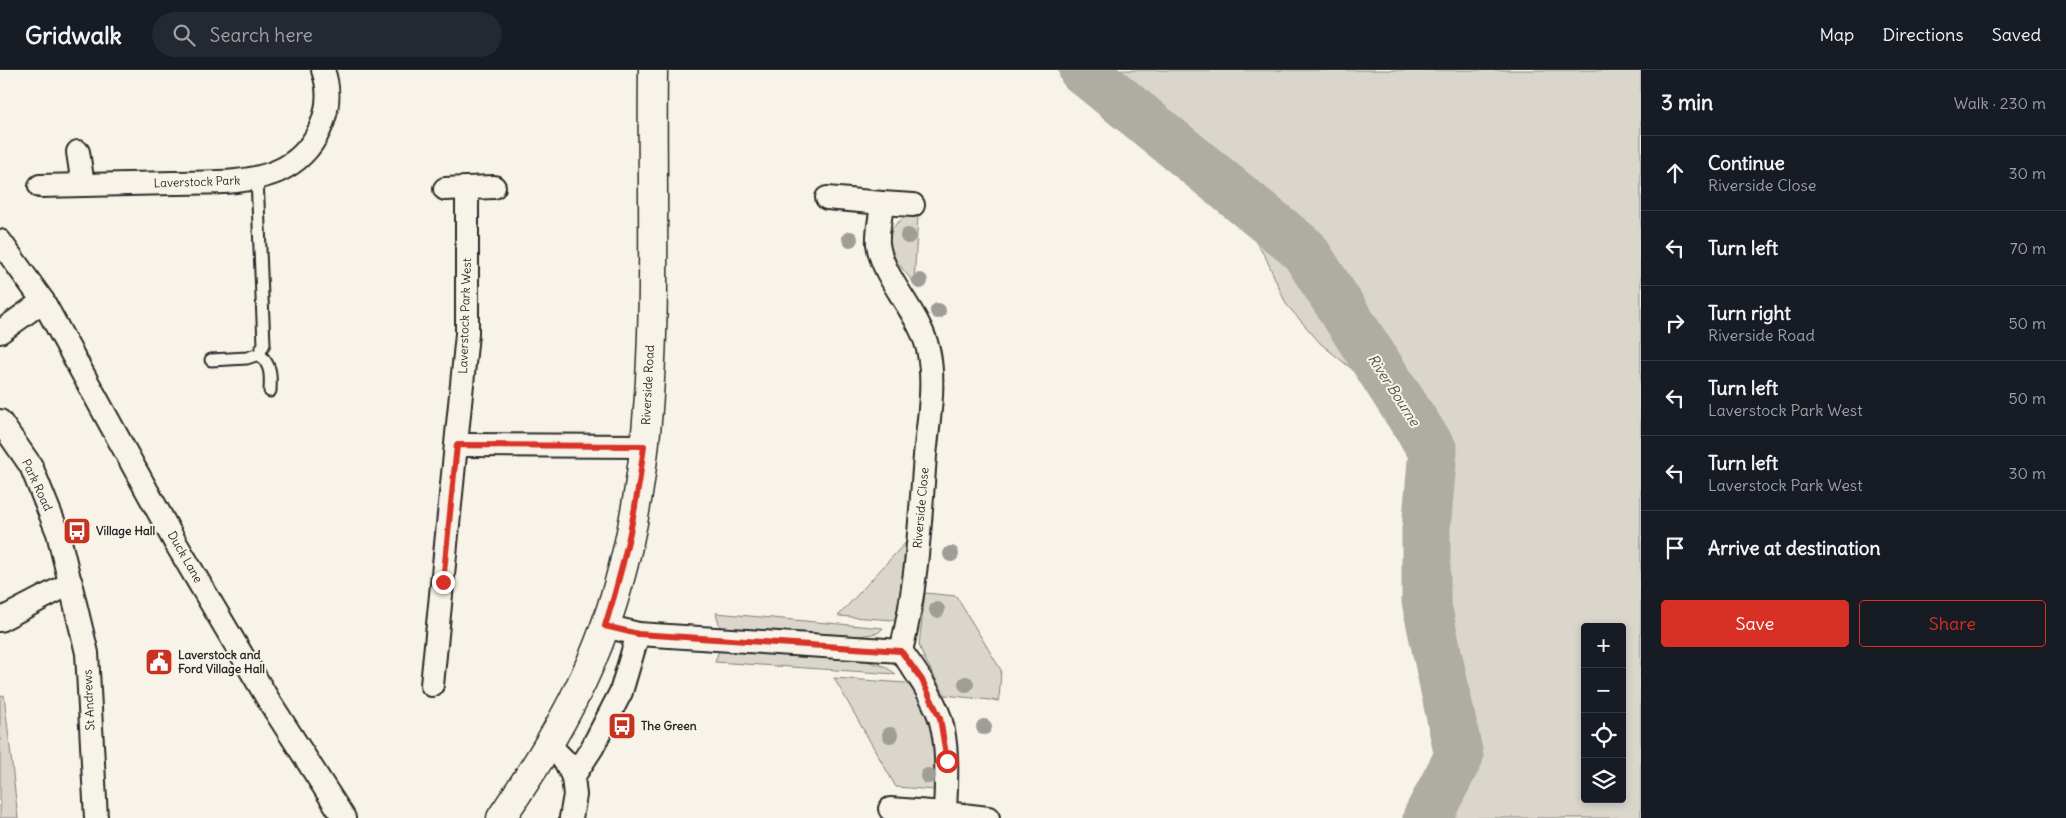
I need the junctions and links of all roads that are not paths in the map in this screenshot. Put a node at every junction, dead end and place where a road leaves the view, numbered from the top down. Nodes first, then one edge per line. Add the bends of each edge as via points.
1 (323, 70) edge
2 (653, 70) edge
3 (78, 152) dead end
4 (257, 178) junction
5 (83, 185) junction
6 (40, 186) dead end
7 (494, 187) dead end
8 (826, 198) dead end
9 (882, 203) junction
10 (913, 205) dead end
11 (0, 241) edge
12 (43, 301) junction
13 (0, 332) edge
14 (259, 354) junction
15 (210, 360) dead end
16 (270, 391) dead end
17 (0, 421) edge
18 (457, 445) junction
19 (644, 446) junction
20 (71, 583) junction
21 (0, 620) edge
22 (605, 626) junction
23 (638, 634) junction
24 (901, 651) junction
25 (432, 684) dead end
26 (550, 746) junction
27 (573, 777) junction
28 (890, 809) dead end
29 (945, 813) junction
30 (96, 818) edge
31 (344, 818) edge
32 (501, 818) edge
33 (571, 818) edge
34 (988, 818) edge

1 - 4 street, Laverstock Park via 327,83 327,106 312,144 278,171
2 - 19 street, Riverside Road via 650,370
3 - 5 street
4 - 5 street, Laverstock Park
4 - 14 lane via 264,344
5 - 6 street, Laverstock Park
7 - 18 street, Laverstock Park West via 456,188 467,334
8 - 9 street
9 - 10 street
9 - 24 street, Riverside Close via 878,244 886,266 920,324 929,354 931,389 915,576
11 - 12 street, Duck Lane
12 - 13 street
12 - 31 street, Duck Lane via 175,542 269,701
14 - 15 lane via 247,358
14 - 16 lane via 268,362 271,372
17 - 20 street, Park Road via 31,466 58,533
18 - 19 street
18 - 25 street, Laverstock Park West
19 - 22 street, Riverside Road via 629,547
20 - 21 street
20 - 30 street, St Andrews via 87,653
22 - 23 street
22 - 26 street, Riverside Road via 592,662
23 - 24 street
23 - 27 street via 621,692
24 - 29 street via 922,680 940,718 947,761
26 - 27 street via 565,761
26 - 32 street, Riverside Road
27 - 33 street via 575,795
28 - 29 street
29 - 34 street

